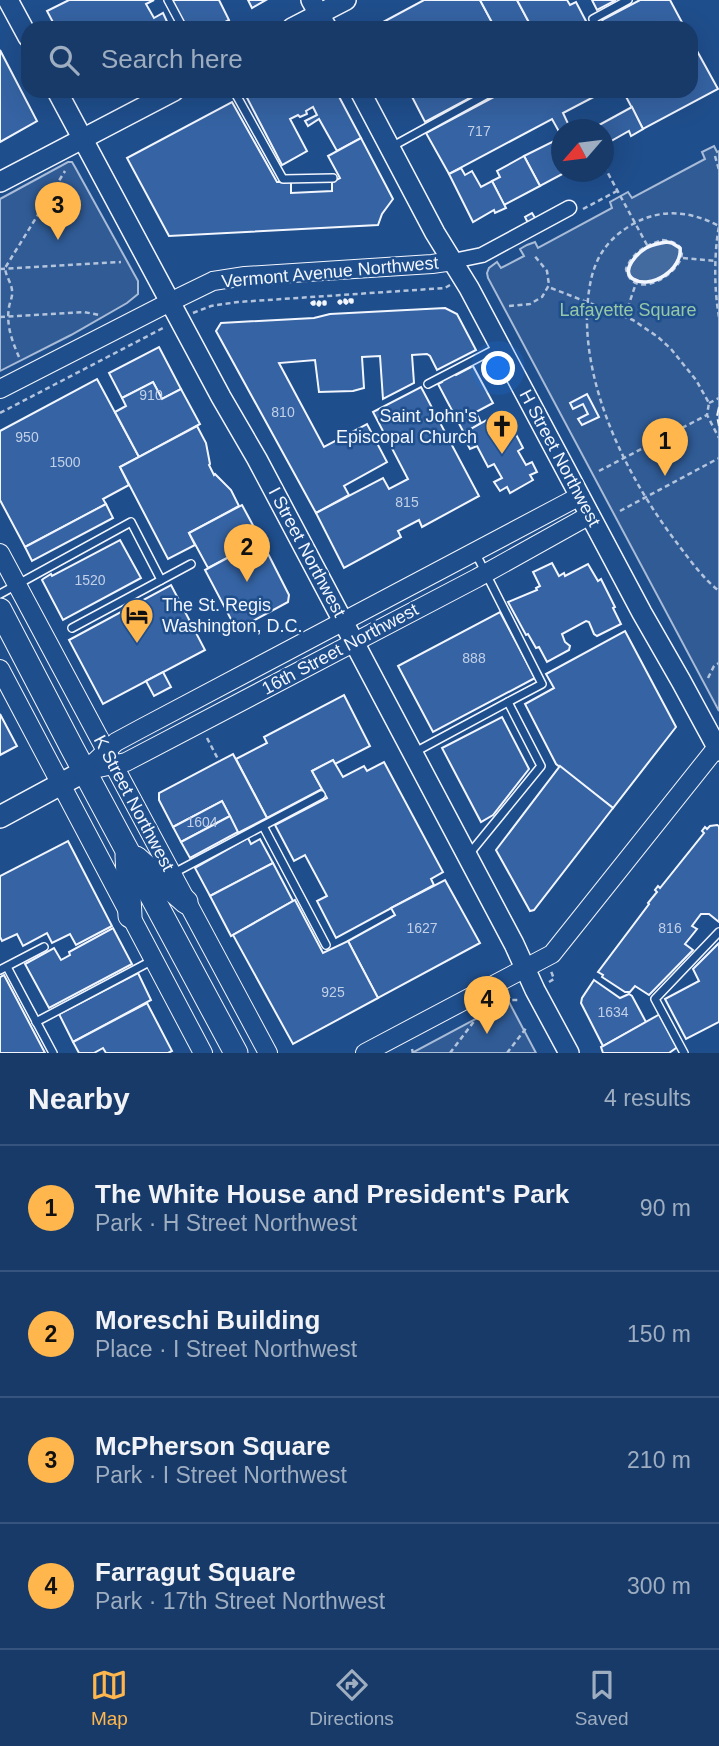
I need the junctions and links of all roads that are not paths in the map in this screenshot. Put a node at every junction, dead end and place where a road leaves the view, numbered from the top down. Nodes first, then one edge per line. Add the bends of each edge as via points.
1 (8, 0) edge
2 (168, 0) edge
3 (346, 0) edge
4 (628, 0) edge
5 (319, 14) edge
6 (179, 21) edge
7 (594, 21) edge
8 (21, 24) edge
9 (61, 98) edge
10 (161, 98) edge
11 (238, 98) edge
12 (364, 98) edge
13 (480, 98) edge
14 (83, 139) junction
15 (389, 148) junction
16 (333, 178) dead end
17 (0, 182) edge
18 (569, 208) dead end
19 (453, 261) junction
20 (170, 302) junction
21 (500, 346) junction
22 (428, 384) dead end
23 (0, 390) edge
24 (580, 496) junction
25 (590, 515) junction
26 (475, 552) junction
27 (0, 553) edge
28 (191, 564) dead end
29 (486, 572) junction
30 (161, 580) junction
31 (17, 584) junction
32 (0, 594) edge
33 (0, 610) edge
34 (344, 622) junction
35 (72, 628) dead end
36 (354, 642) junction
37 (0, 669) edge
38 (508, 702) junction
39 (718, 747) edge
40 (413, 754) junction
41 (110, 758) junction
42 (85, 771) junction
43 (61, 784) junction
44 (321, 795) dead end
45 (0, 817) edge
46 (263, 826) junction
47 (126, 849) junction
48 (467, 856) junction
49 (172, 874) junction
50 (186, 902) junction
51 (130, 916) junction
52 (719, 932) edge
53 (326, 945) dead end
54 (44, 947) dead end
55 (153, 960) junction
56 (3, 968) edge
57 (525, 969) junction
58 (36, 1021) junction
59 (53, 1053) edge
60 (203, 1053) edge
61 (236, 1053) edge
62 (268, 1053) edge
63 (365, 1053) edge
64 (569, 1053) edge
65 (684, 1053) edge

1 - 8 main road
2 - 6 lane
3 - 5 main road
4 - 7 lane
9 - 14 main road, I Street Northwest
10 - 14 main road
11 - 16 lane via 283,179
12 - 15 main road, H Street Northwest
13 - 15 lane
14 - 17 main road
14 - 20 main road, I Street Northwest
15 - 19 main road, H Street Northwest
18 - 19 street via 482,255
19 - 20 street, Vermont Avenue Northwest via 223,279
19 - 21 main road, H Street Northwest
20 - 23 street, Vermont Avenue Northwest
20 - 34 main road, I Street Northwest
21 - 22 lane
21 - 24 main road, H Street Northwest
24 - 25 main road, H Street Northwest
24 - 26 street, 16th Street Northwest
25 - 29 street, 16th Street Northwest
25 - 39 main road, H Street Northwest
26 - 29 lane
26 - 34 street, 16th Street Northwest
27 - 31 street, K Street Northwest
28 - 30 lane
29 - 36 street, 16th Street Northwest
29 - 38 lane via 542,684
30 - 31 lane via 131,522
30 - 35 lane
31 - 32 lane
31 - 41 street, K Street Northwest
33 - 42 highway, K Street Northwest
34 - 36 main road, I Street Northwest
34 - 41 street, 16th Street Northwest via 116,743
36 - 40 main road, I Street Northwest
36 - 41 street, 16th Street Northwest via 127,762
37 - 43 street
38 - 40 lane
38 - 48 lane via 541,766
39 - 57 street via 558,947
40 - 48 main road, I Street Northwest
41 - 42 street, 16th Street Northwest
41 - 49 street, K Street Northwest
42 - 43 main road, 16th Street Northwest
42 - 47 highway, K Street Northwest
43 - 45 main road, 16th Street Northwest
43 - 51 street
44 - 46 lane
46 - 49 lane
46 - 53 lane
47 - 50 highway
47 - 51 highway
47 - 61 highway, K Street Northwest
48 - 57 main road, I Street Northwest
49 - 50 street, K Street Northwest
50 - 62 street, K Street Northwest
51 - 55 street
52 - 65 lane via 655,999
54 - 56 lane
55 - 58 lane
55 - 60 street
56 - 58 lane
57 - 63 street
57 - 64 main road, I Street Northwest
58 - 59 lane

